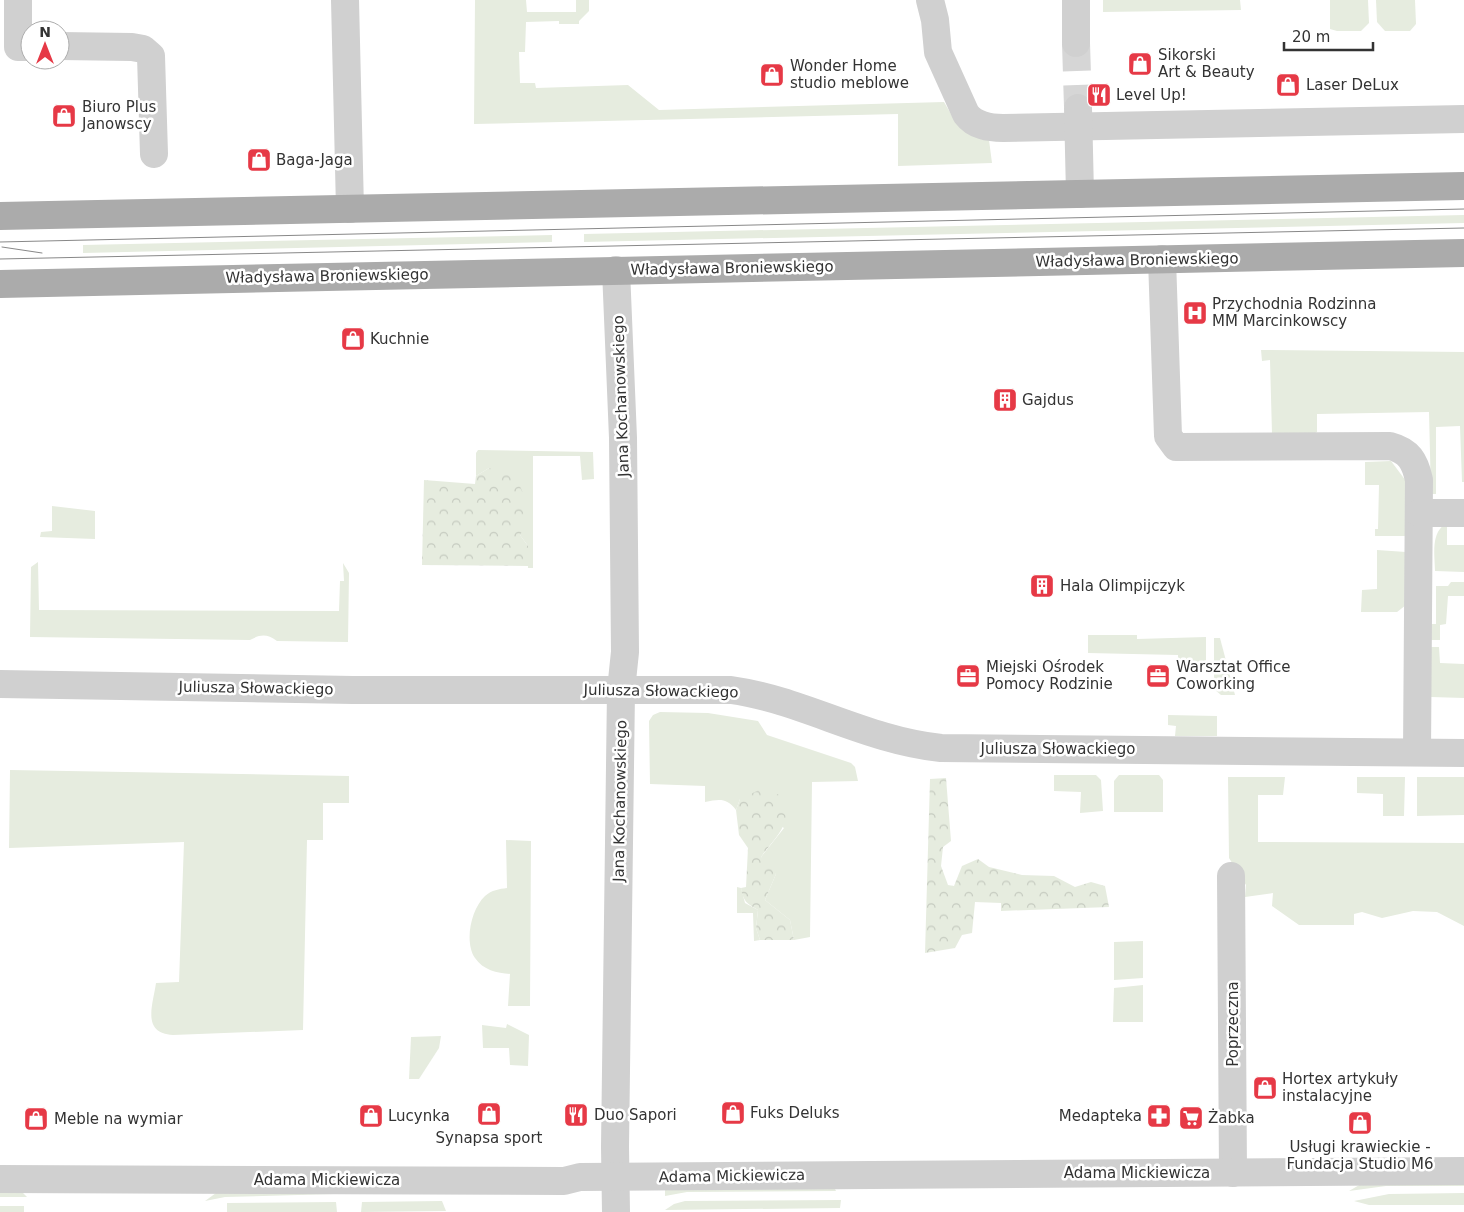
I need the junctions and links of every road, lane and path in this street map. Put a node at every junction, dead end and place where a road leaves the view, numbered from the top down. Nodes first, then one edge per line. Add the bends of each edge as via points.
1 (18, 0) edge
2 (344, 0) edge
3 (930, 0) edge
4 (1076, 0) edge
5 (1076, 43) tunnel mouth
6 (70, 46) edge
7 (20, 47) edge
8 (1078, 117) junction
9 (1464, 119) edge
10 (154, 154) dead end
11 (1464, 186) edge
12 (1080, 194) junction
13 (350, 209) junction
14 (0, 216) edge
15 (1464, 253) edge
16 (1162, 259) junction
17 (616, 270) junction
18 (0, 284) edge
19 (1419, 513) junction
20 (1464, 513) edge
21 (0, 684) edge
22 (621, 690) junction
23 (1417, 752) junction
24 (1464, 753) edge
25 (1231, 876) dead end
26 (1464, 1171) edge
27 (1233, 1173) junction
28 (616, 1178) junction
29 (0, 1179) edge
30 (616, 1212) edge

1 - 7 street
2 - 13 street
3 - 8 street via 940,56 958,99 971,120 998,128
4 - 5 street
6 - 10 street via 132,47 151,56
8 - 9 street
8 - 12 street
11 - 12 main road
12 - 13 main road
13 - 14 main road
15 - 16 main road, Władysława Broniewskiego
16 - 17 main road, Władysława Broniewskiego
16 - 19 street via 1168,436 1176,447 1395,448 1409,454 1416,465
17 - 18 main road, Władysława Broniewskiego
17 - 22 street, Jana Kochanowskiego via 623,438 625,652
19 - 20 street
19 - 23 street
21 - 22 street, Juliusza Słowackiego via 353,690
22 - 23 street, Juliusza Słowackiego via 731,690 759,694 874,735 940,748
22 - 28 street, Jana Kochanowskiego
23 - 24 street, Juliusza Słowackiego
25 - 27 street, Poprzeczna
26 - 27 street, Adama Mickiewicza
27 - 28 street, Adama Mickiewicza
28 - 29 street, Adama Mickiewicza via 564,1181
28 - 30 street, Jana Kochanowskiego

